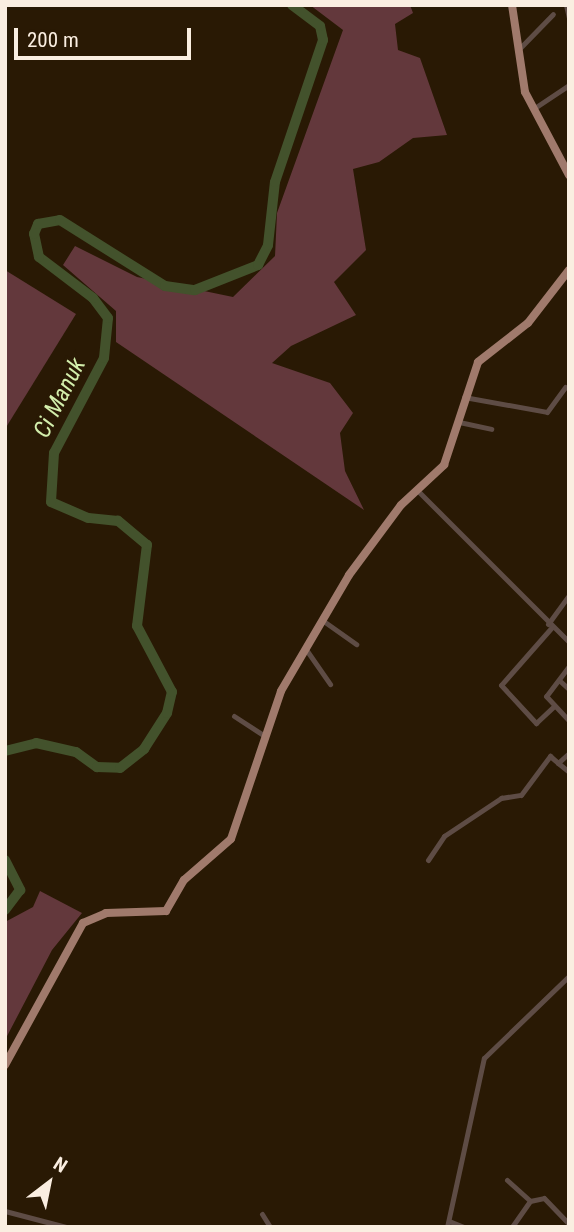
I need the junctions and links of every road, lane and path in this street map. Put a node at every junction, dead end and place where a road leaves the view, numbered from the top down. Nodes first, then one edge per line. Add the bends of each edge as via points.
1 (512, 5) edge
2 (566, 5) edge
3 (552, 14) dead end
4 (569, 18) edge
5 (515, 52) junction
6 (569, 85) edge
7 (532, 109) junction
8 (569, 175) edge
9 (569, 270) edge
10 (565, 387) dead end
11 (464, 397) junction
12 (459, 422) junction
13 (491, 429) dead end
14 (418, 491) junction
15 (569, 595) edge
16 (322, 620) junction
17 (550, 626) junction
18 (569, 642) edge
19 (356, 644) dead end
20 (305, 648) junction
21 (569, 666) edge
22 (560, 681) junction
23 (330, 684) dead end
24 (569, 689) edge
25 (554, 706) junction
26 (234, 716) dead end
27 (569, 721) edge
28 (265, 736) junction
29 (569, 753) edge
30 (558, 763) junction
31 (569, 772) edge
32 (428, 860) dead end
33 (569, 975) edge
34 (5, 1065) edge
35 (507, 1180) dead end
36 (530, 1201) junction
37 (5, 1211) edge
38 (262, 1214) dead end
39 (448, 1224) edge
40 (569, 1224) edge
41 (66, 1227) edge
42 (270, 1227) edge
43 (464, 1227) edge
44 (512, 1227) edge

1 - 5 main road
2 - 4 street
3 - 5 street
5 - 7 main road
6 - 7 street
7 - 8 main road
9 - 11 main road via 528,323 478,362
10 - 11 street via 547,412
11 - 12 main road
12 - 13 street
12 - 14 main road via 444,465
14 - 16 main road via 353,568
14 - 17 street via 485,552
15 - 17 street
16 - 19 street
16 - 20 main road
17 - 18 street
17 - 25 street via 501,685 536,723
20 - 23 street
20 - 28 main road
21 - 22 street
22 - 24 street
22 - 25 street via 547,696
25 - 27 street
26 - 28 street
28 - 34 main road via 227,844 184,880 166,911 100,913 83,923
29 - 30 street
30 - 31 street
30 - 32 street via 550,756 521,795 501,798 444,836
33 - 39 street via 484,1058
35 - 36 street
36 - 40 street via 544,1198
36 - 44 street
37 - 41 street
38 - 42 street
39 - 43 street

